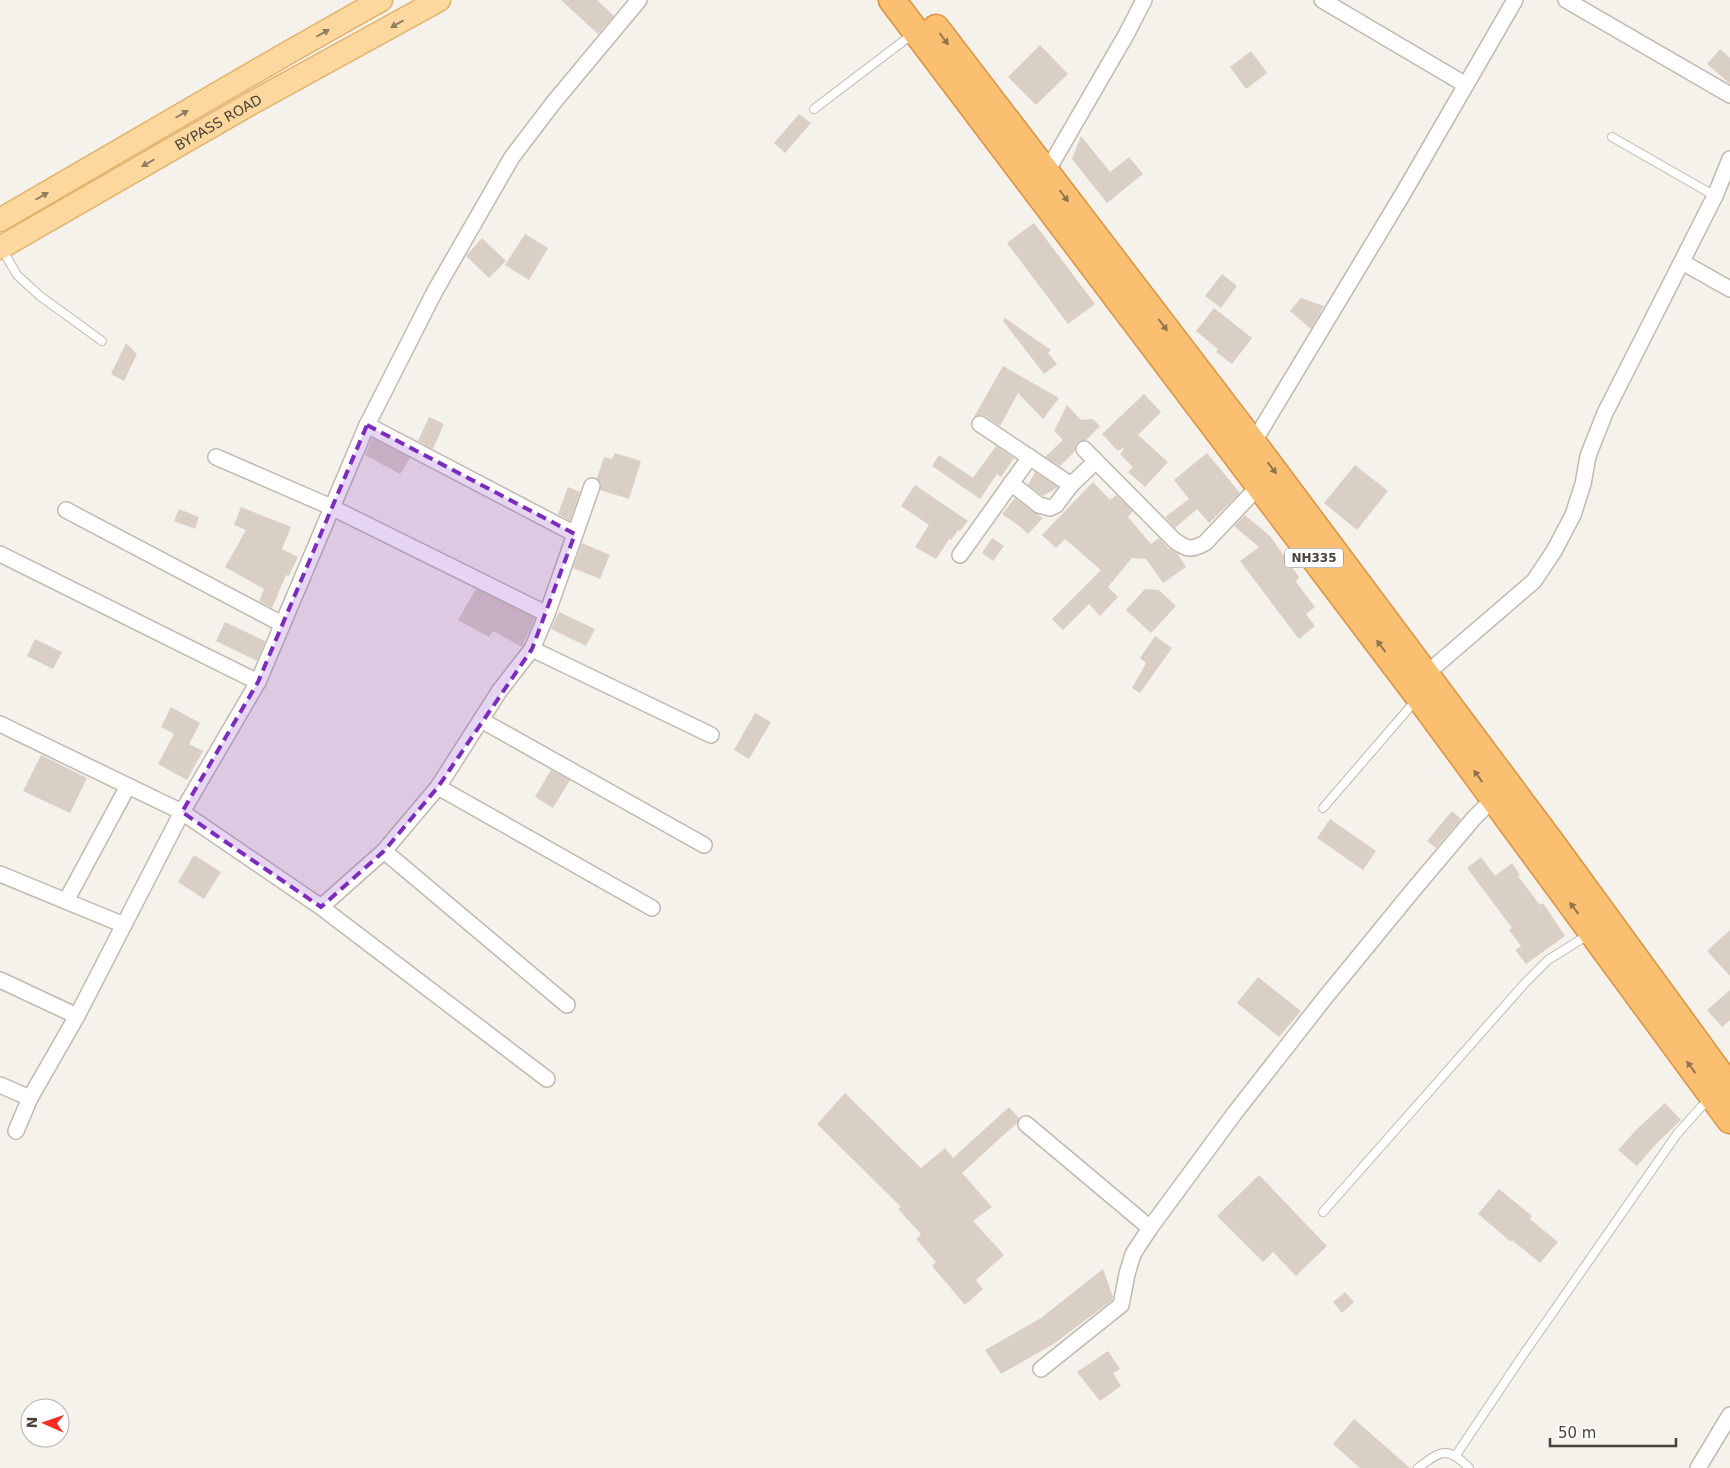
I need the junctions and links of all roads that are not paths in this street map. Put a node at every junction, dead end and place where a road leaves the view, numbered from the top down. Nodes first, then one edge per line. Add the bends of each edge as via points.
1 (381, 0) edge
2 (440, 0) edge
3 (639, 0) edge
4 (892, 0) edge
5 (915, 0) edge
6 (1144, 0) edge
7 (1322, 0) edge
8 (1515, 0) edge
9 (1566, 0) edge
10 (916, 31) junction
11 (1466, 85) junction
12 (1730, 95) edge
13 (814, 109) dead end
14 (1612, 137) dead end
15 (1729, 165) edge
16 (1046, 173) junction
17 (1714, 196) junction
18 (0, 220) edge
19 (0, 248) edge
20 (1682, 262) junction
21 (1730, 289) edge
22 (102, 342) dead end
23 (367, 424) junction
24 (980, 424) dead end
25 (1253, 443) junction
26 (1084, 448) dead end
27 (1030, 456) junction
28 (216, 457) dead end
29 (1096, 461) junction
30 (1011, 483) junction
31 (1071, 485) junction
32 (592, 486) dead end
33 (1259, 486) junction
34 (331, 508) junction
35 (66, 510) dead end
36 (575, 534) junction
37 (0, 554) edge
38 (960, 555) dead end
39 (547, 614) junction
40 (282, 624) junction
41 (532, 649) junction
42 (258, 682) junction
43 (1422, 686) junction
44 (481, 720) junction
45 (0, 724) edge
46 (712, 735) dead end
47 (128, 786) junction
48 (438, 787) junction
49 (1494, 798) junction
50 (1322, 808) dead end
51 (182, 812) junction
52 (704, 845) dead end
53 (384, 851) junction
54 (0, 874) edge
55 (66, 901) junction
56 (321, 907) junction
57 (652, 908) dead end
58 (124, 926) junction
59 (1592, 932) junction
60 (0, 980) edge
61 (567, 1005) dead end
62 (77, 1016) junction
63 (547, 1079) dead end
64 (0, 1085) edge
65 (1722, 1093) edge
66 (30, 1098) junction
67 (1730, 1120) edge
68 (1026, 1124) dead end
69 (16, 1131) dead end
70 (1324, 1212) dead end
71 (1150, 1228) junction
72 (1041, 1369) dead end
73 (1730, 1415) edge
74 (1456, 1455) junction
75 (1418, 1468) edge
76 (1469, 1468) edge
77 (1698, 1468) edge

18 -> 1 main road, BYPASS ROAD
2 -> 19 main road, BYPASS ROAD via 250,104
3 - 23 street via 512,157 435,291
4 - 10 highway, NH335
5 -> 16 highway, NH335
6 - 16 street
7 - 11 street
8 - 11 street
9 - 12 street
10 - 13 lane
10 - 33 highway, NH335
11 - 25 street
14 - 17 lane
15 - 17 street
16 -> 25 highway, NH335
17 - 20 street
19 - 22 lane via 17,274 40,296
20 - 21 street
20 - 43 street via 1605,413 1588,456 1573,515 1554,552 1534,582
23 - 34 street
23 - 36 street
24 - 27 street
25 -> 43 highway, NH335
26 - 29 street
27 - 30 street
27 - 31 street
28 - 34 street
29 - 31 street
29 - 33 street via 1184,547 1195,548 1205,543
30 - 31 street via 1039,505 1050,508
30 - 38 street
32 - 36 street
43 -> 33 highway, NH335
34 - 39 street
34 - 40 street
35 - 40 street
36 - 39 street
37 - 42 street
39 - 41 street
40 - 42 street
41 - 44 street
41 - 46 street
42 - 51 street
49 -> 43 highway, NH335
43 - 50 lane
43 - 65 highway, NH335 via 1550,841
44 - 48 street
44 - 52 street
45 - 47 street
47 - 51 street
47 - 55 street
48 - 53 street
48 - 57 street
59 -> 49 highway, NH335
49 - 71 street via 1324,999
51 - 56 street
51 - 58 street
53 - 56 street
53 - 61 street
54 - 55 street
55 - 58 street
56 - 63 street
58 - 62 street
65 -> 59 highway, NH335
59 - 70 lane via 1548,960 1525,983
60 - 62 street
62 - 66 street
64 - 66 street
65 - 67 highway, NH335
65 - 74 lane via 1701,1107 1676,1134
66 - 69 street
68 - 71 street
71 - 72 street via 1133,1254 1121,1304
73 - 77 street
74 - 75 lane via 1447,1452 1438,1455
74 - 76 lane

